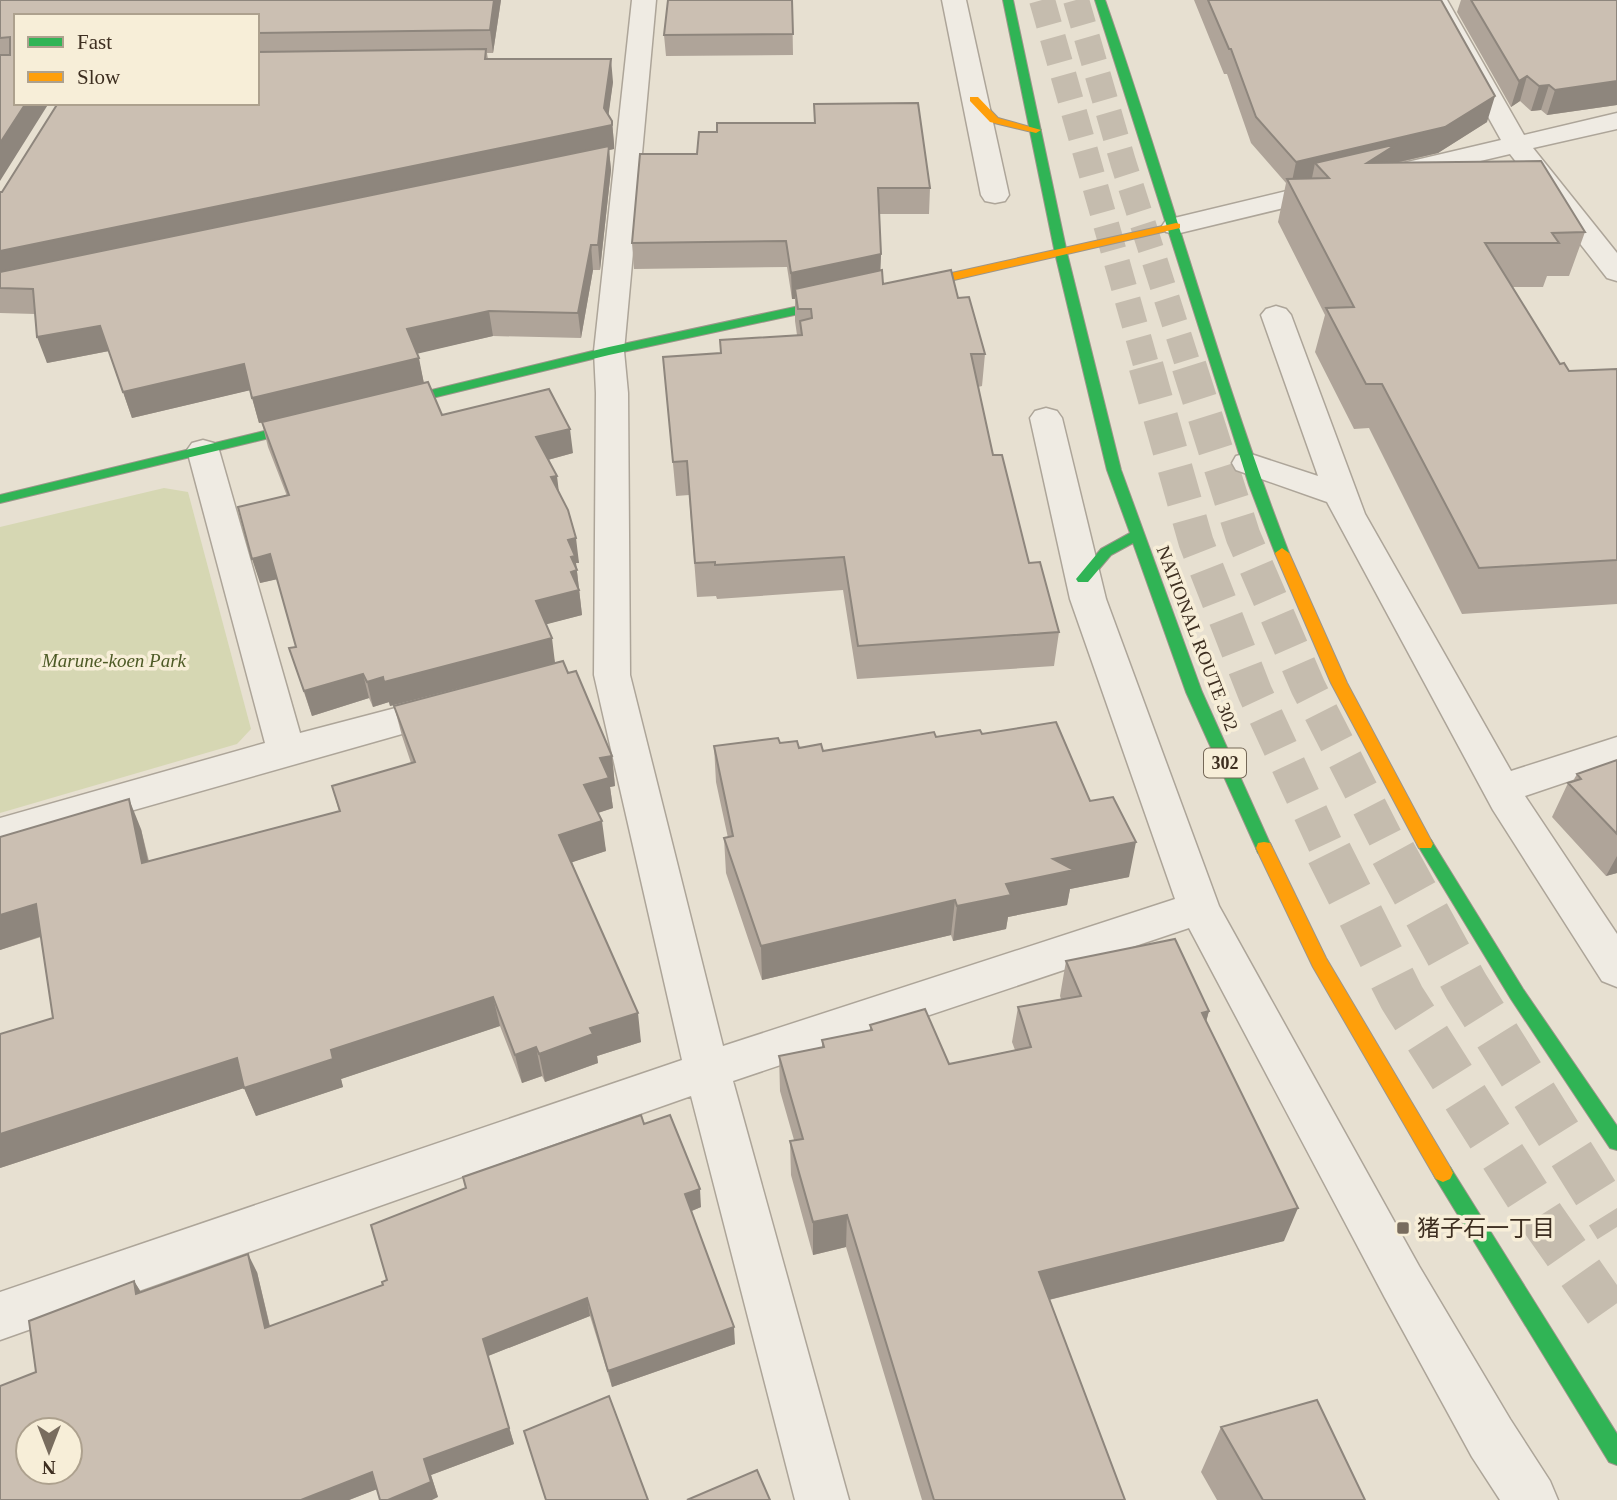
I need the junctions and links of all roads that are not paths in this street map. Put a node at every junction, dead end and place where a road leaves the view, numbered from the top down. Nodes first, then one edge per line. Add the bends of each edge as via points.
1 (645, 0) edge
2 (954, 0) edge
3 (1008, 0) edge
4 (1100, 0) edge
5 (1436, 3) edge
6 (1462, 3) dead end
7 (639, 61) junction
8 (612, 62) edge
9 (974, 99) junction
10 (1617, 121) edge
11 (1036, 130) junction
12 (1517, 144) junction
13 (630, 156) junction
14 (603, 162) edge
15 (995, 195) dead end
16 (1176, 226) junction
17 (1061, 253) junction
18 (1617, 272) edge
19 (888, 290) edge
20 (862, 296) edge
21 (1276, 315) dead end
22 (609, 351) junction
23 (365, 411) edge
24 (1045, 418) dead end
25 (325, 420) edge
26 (203, 450) junction
27 (1248, 463) junction
28 (1341, 495) junction
29 (0, 499) edge
30 (1136, 535) junction
31 (1083, 579) junction
32 (481, 699) edge
33 (286, 751) junction
34 (1617, 751) edge
35 (1501, 789) junction
36 (0, 834) edge
37 (1199, 908) junction
38 (1617, 969) edge
39 (707, 1070) junction
40 (1617, 1142) edge
41 (0, 1316) edge
42 (1617, 1454) edge
43 (822, 1500) edge
44 (1531, 1500) edge

1 - 7 street
2 - 9 street
3 - 11 main road, NATIONAL ROUTE 302 / 302
4 - 16 main road
5 - 6 street
5 - 12 street
7 - 8 street
7 - 13 street
9 - 11 main road via 994,120
9 - 15 street
10 - 12 street
11 - 17 main road, NATIONAL ROUTE 302 / 302
12 - 16 street
12 - 18 street
13 - 14 street
13 - 22 street
16 - 17 main road
16 - 27 main road
17 - 19 main road
17 - 30 main road, NATIONAL ROUTE 302 / 302 via 1114,470
20 - 22 main road
21 - 28 street
22 - 23 main road
22 - 39 street via 612,393 591,670
24 - 31 street
25 - 26 main road
26 - 29 main road
26 - 33 street
27 - 28 street
27 - 40 main road via 1338,681 1380,762 1488,950
28 - 35 street
30 - 31 main road via 1106,552
30 - 42 main road, NATIONAL ROUTE 302 / 302 via 1194,692 1319,962 1470,1220
31 - 37 street
32 - 33 street
33 - 36 street
34 - 35 street
35 - 38 street
37 - 39 street
37 - 44 street via 1402,1282
39 - 41 street
39 - 43 street

